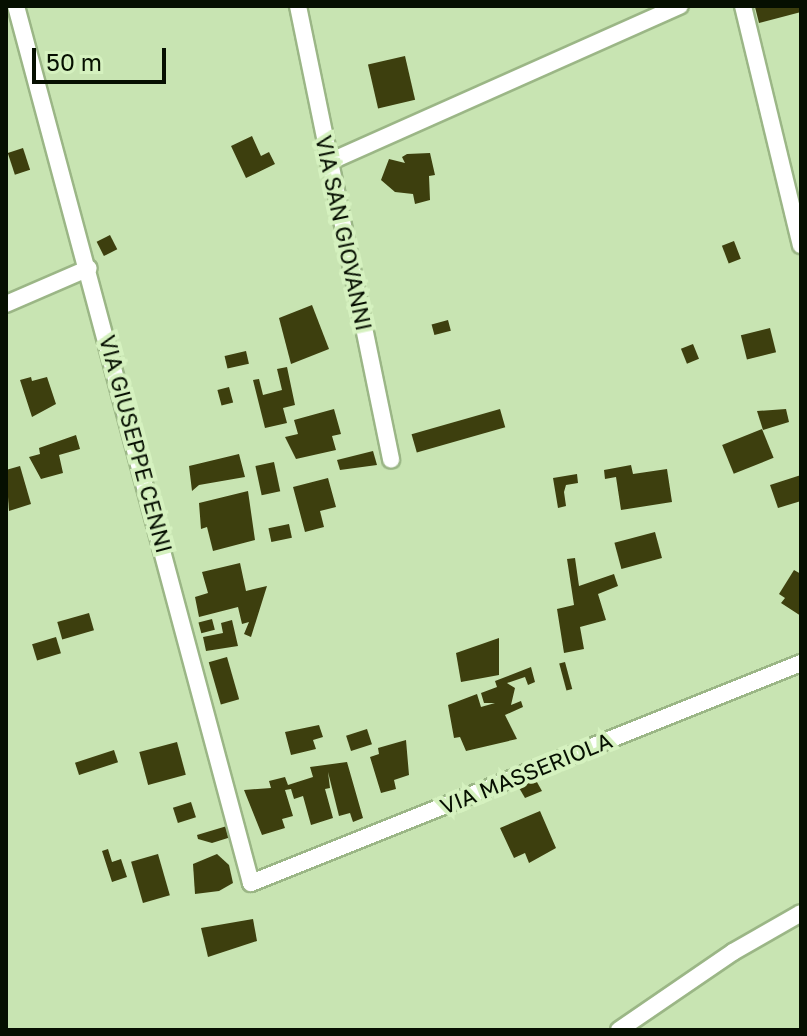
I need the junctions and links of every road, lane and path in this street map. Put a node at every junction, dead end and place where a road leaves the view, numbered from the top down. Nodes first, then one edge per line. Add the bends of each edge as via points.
1 (16, 6) edge
2 (298, 6) edge
3 (680, 6) edge
4 (743, 6) edge
5 (329, 162) junction
6 (801, 245) edge
7 (89, 268) junction
8 (6, 304) edge
9 (391, 460) dead end
10 (801, 663) edge
11 (251, 883) joint
12 (801, 913) edge
13 (619, 1030) edge

1 - 7 street, VIA GIUSEPPE CENNI
2 - 5 street, VIA SAN GIOVANNI
3 - 5 street
4 - 6 street
5 - 9 street, VIA SAN GIOVANNI
7 - 8 street
7 - 11 street, VIA GIUSEPPE CENNI
10 - 11 street, VIA MASSERIOLA
12 - 13 street

